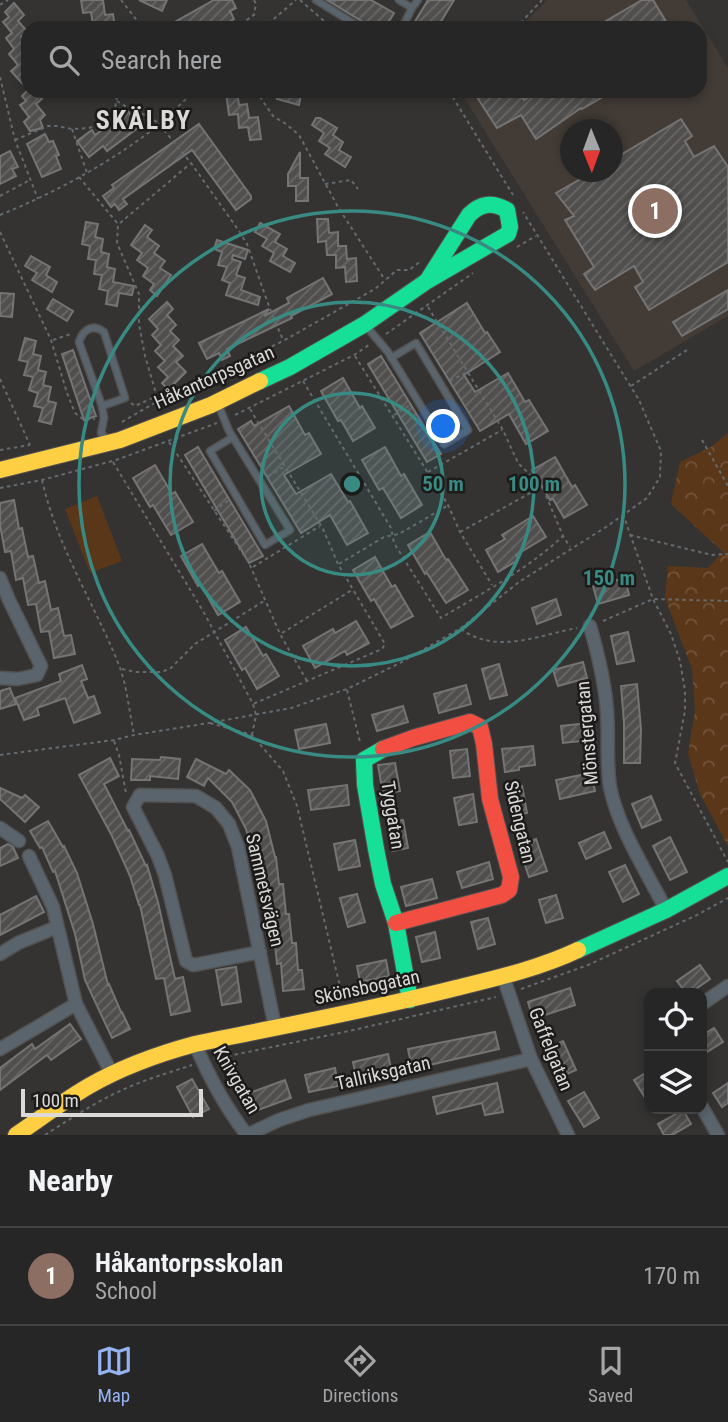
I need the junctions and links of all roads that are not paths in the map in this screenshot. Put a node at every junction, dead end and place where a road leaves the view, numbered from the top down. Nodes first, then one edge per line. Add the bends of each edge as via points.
1 (316, 0) edge
2 (399, 0) edge
3 (418, 0) edge
4 (412, 8) junction
5 (350, 21) edge
6 (406, 21) edge
7 (427, 281) junction
8 (365, 324) junction
9 (391, 358) junction
10 (217, 402) junction
11 (103, 409) junction
12 (233, 437) junction
13 (105, 438) junction
14 (0, 470) edge
15 (0, 578) edge
16 (590, 626) road end
17 (0, 678) edge
18 (480, 729) joint
19 (0, 828) edge
20 (19, 841) dead end
21 (29, 856) dead end
22 (728, 876) edge
23 (666, 910) junction
24 (396, 923) junction
25 (57, 927) junction
26 (260, 952) junction
27 (0, 954) edge
28 (503, 976) junction
29 (728, 986) edge
30 (410, 1000) junction
31 (707, 1001) edge
32 (76, 1004) junction
33 (275, 1027) junction
34 (195, 1044) junction
35 (0, 1049) edge
36 (531, 1059) junction
37 (112, 1074) junction
38 (706, 1114) edge
39 (16, 1135) edge
40 (247, 1135) edge
41 (568, 1135) edge
42 (718, 1135) edge

1 - 5 lane
2 - 4 lane
3 - 4 lane
4 - 6 lane
7 - 7 street, Håkantorpsgatan via 508,234 507,210 492,203 476,207
7 - 8 street, Håkantorpsgatan
8 - 9 lane
8 - 10 street, Håkantorpsgatan
9 - 9 lane via 443,444 468,430 416,343
10 - 12 lane
10 - 13 street, Håkantorpsgatan
11 - 11 lane via 79,342 81,335 94,327 104,332 125,398
11 - 13 lane
12 - 12 lane via 210,451 265,545 290,530
13 - 14 street, Håkantorpsgatan
15 - 17 street via 41,666 37,675
16 - 23 street, Mönstergatan via 606,695 611,789 622,825
18 - 24 street, Sidengatan via 490,799 511,877 509,890
18 - 24 street, Tyggatan via 470,722 402,742 364,760 369,813
19 - 20 street
21 - 25 street via 53,907
22 - 23 street, Skönsbogatan
23 - 28 street, Skönsbogatan via 565,956
24 - 30 street, Tyggatan
25 - 27 street
25 - 32 street
26 - 26 street, Sammetsvägen via 229,824 197,796 139,795 135,803 165,875 186,961 193,965
26 - 33 street, Sammetsvägen
28 - 30 street, Skönsbogatan
28 - 36 street, Gaffelgatan
29 - 31 street
30 - 33 street, Skönsbogatan
32 - 35 street
32 - 37 street
33 - 34 street, Skönsbogatan
34 - 37 street, Skönsbogatan
34 - 40 street, Knivgatan via 217,1091
36 - 40 street, Tallriksgatan via 309,1110
36 - 41 street, Gaffelgatan
37 - 39 street, Skönsbogatan
38 - 42 street

